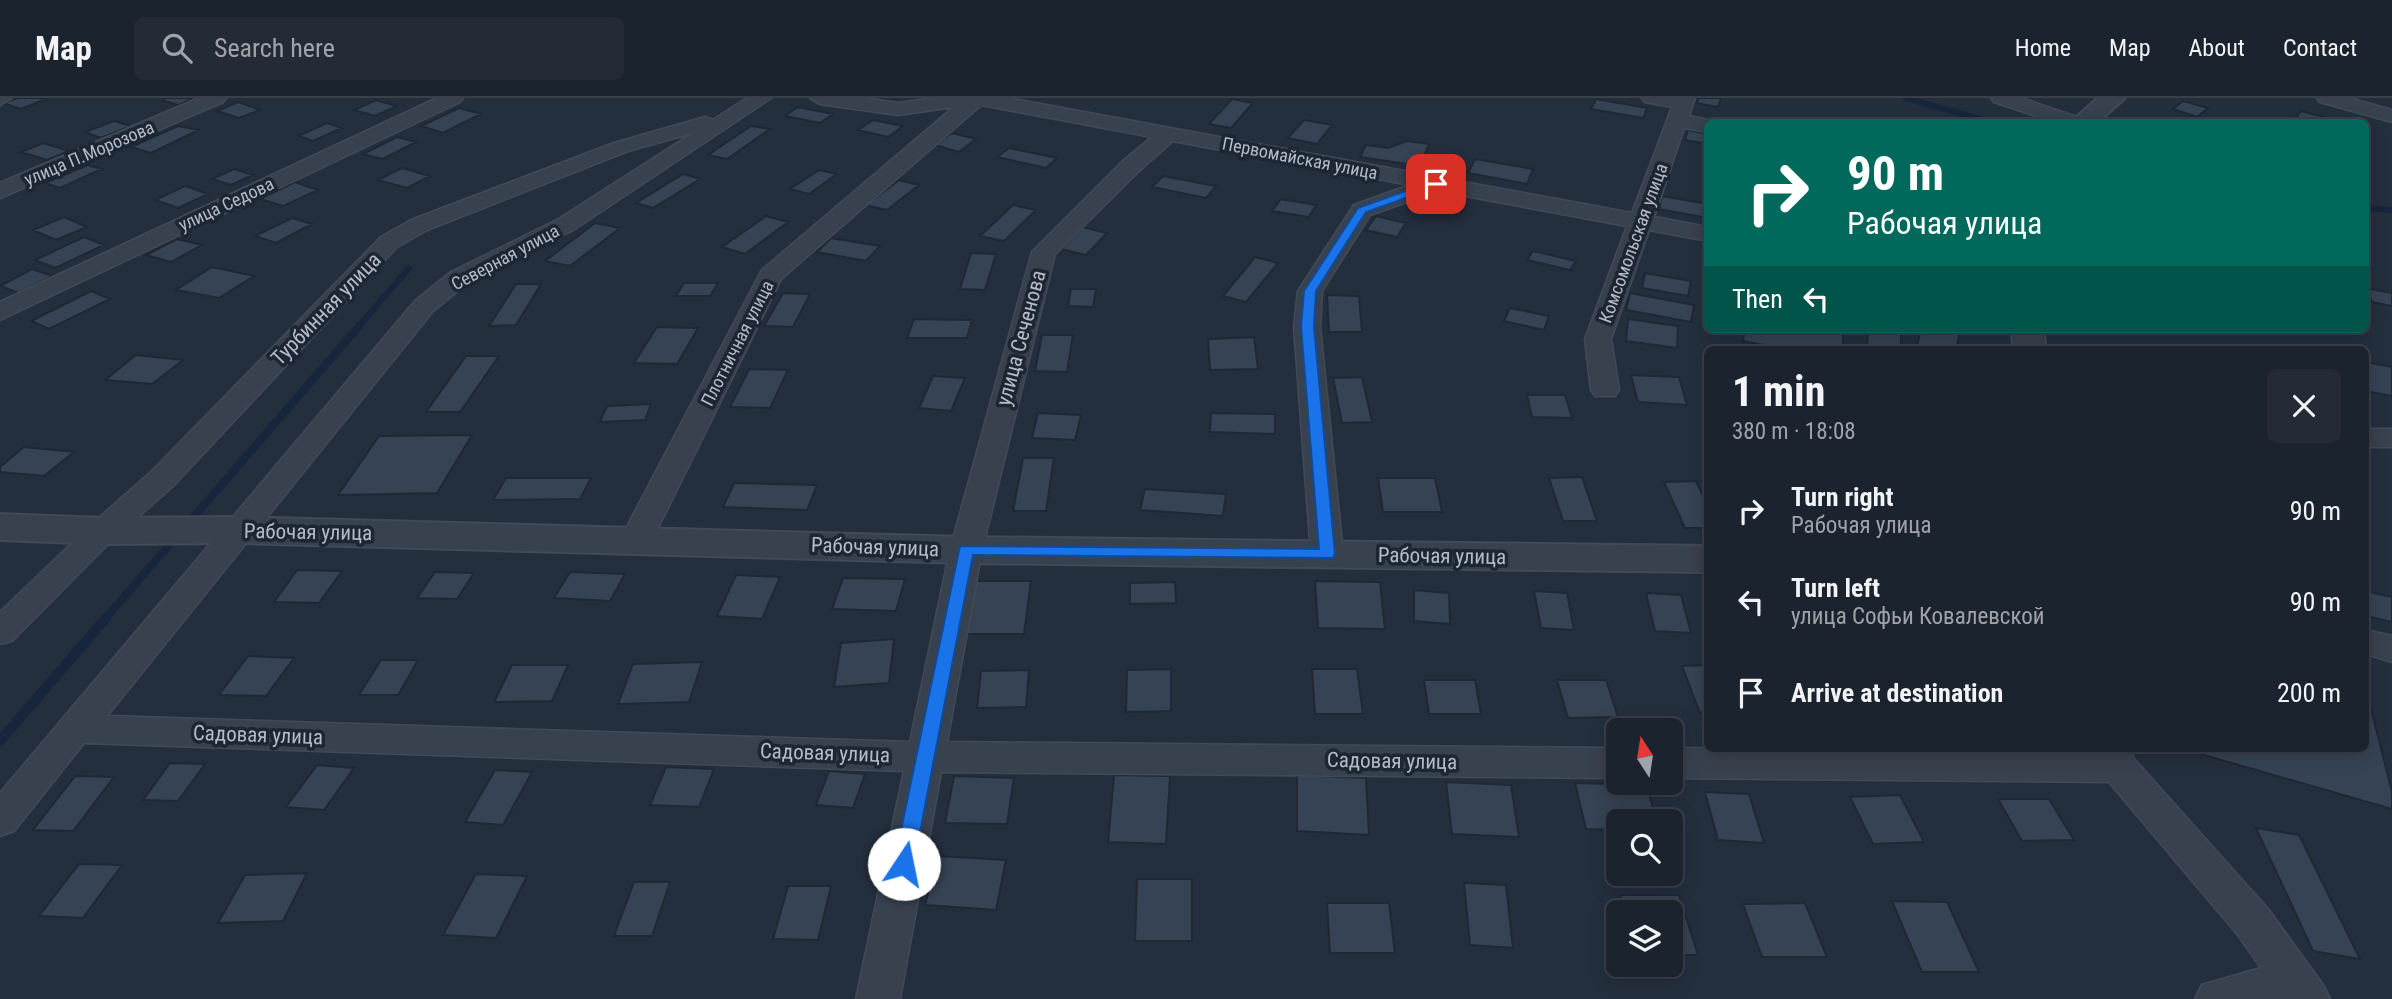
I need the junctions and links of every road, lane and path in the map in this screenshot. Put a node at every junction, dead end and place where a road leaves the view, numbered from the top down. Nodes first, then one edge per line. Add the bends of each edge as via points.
1 (216, 98) edge
2 (453, 98) edge
3 (761, 98) edge
4 (820, 98) edge
5 (976, 98) edge
6 (1652, 98) edge
7 (2001, 98) edge
8 (2113, 98) edge
9 (2327, 98) edge
10 (1683, 107) edge
11 (734, 116) junction
12 (2392, 116) edge
13 (2064, 119) edge
14 (2087, 119) edge
15 (1704, 122) edge
16 (1170, 134) junction
17 (1436, 184) junction
18 (0, 191) edge
19 (1642, 222) junction
20 (1704, 233) edge
21 (0, 312) edge
22 (1605, 390) dead end
23 (2369, 438) edge
24 (2392, 438) edge
25 (0, 527) edge
26 (224, 530) junction
27 (121, 531) junction
28 (636, 540) junction
29 (966, 550) junction
30 (1327, 554) junction
31 (1704, 559) edge
32 (0, 632) edge
33 (2369, 643) edge
34 (2392, 649) edge
35 (74, 729) junction
36 (925, 757) junction
37 (2115, 758) edge
38 (1606, 763) edge
39 (1684, 763) edge
40 (0, 820) edge
41 (2301, 989) edge
42 (878, 999) edge
43 (2217, 999) edge

1 - 18 street, улица П.Морозова
2 - 21 street, улица Седова
3 - 11 street, Северная улица
4 - 5 street, Первомайская улица via 898,109
5 - 16 street, Первомайская улица
5 - 28 street, Плотничная улица via 771,275
6 - 10 street
7 - 13 street
8 - 14 street
9 - 12 street
10 - 15 street
10 - 19 street, Комсомольская улица
11 - 26 street, Северная улица via 565,225 460,277 424,306
11 - 27 street, Турбинная улица via 621,147 419,225 389,242 162,479
16 - 17 street, Первомайская улица
16 - 29 street, улица Сеченова via 1044,252
17 - 19 street, Первомайская улица
17 - 30 street via 1362,210 1310,291 1307,327
19 - 20 street, Первомайская улица
19 - 22 street, Комсомольская улица via 1598,339
23 - 24 street
25 - 27 street, Рабочая улица
26 - 27 street, Рабочая улица
26 - 28 street, Рабочая улица
26 - 35 street, Северная улица
27 - 32 street, Турбинная улица
28 - 29 street, Рабочая улица
29 - 30 street, Рабочая улица
29 - 36 street, улица Сеченова
30 - 31 street, Рабочая улица
33 - 34 street
35 - 36 street, Садовая улица
35 - 40 street, Северная улица
36 - 38 street, Садовая улица
36 - 42 street, улица Сеченова
37 - 39 street
37 - 41 street via 2253,922
41 - 43 street

